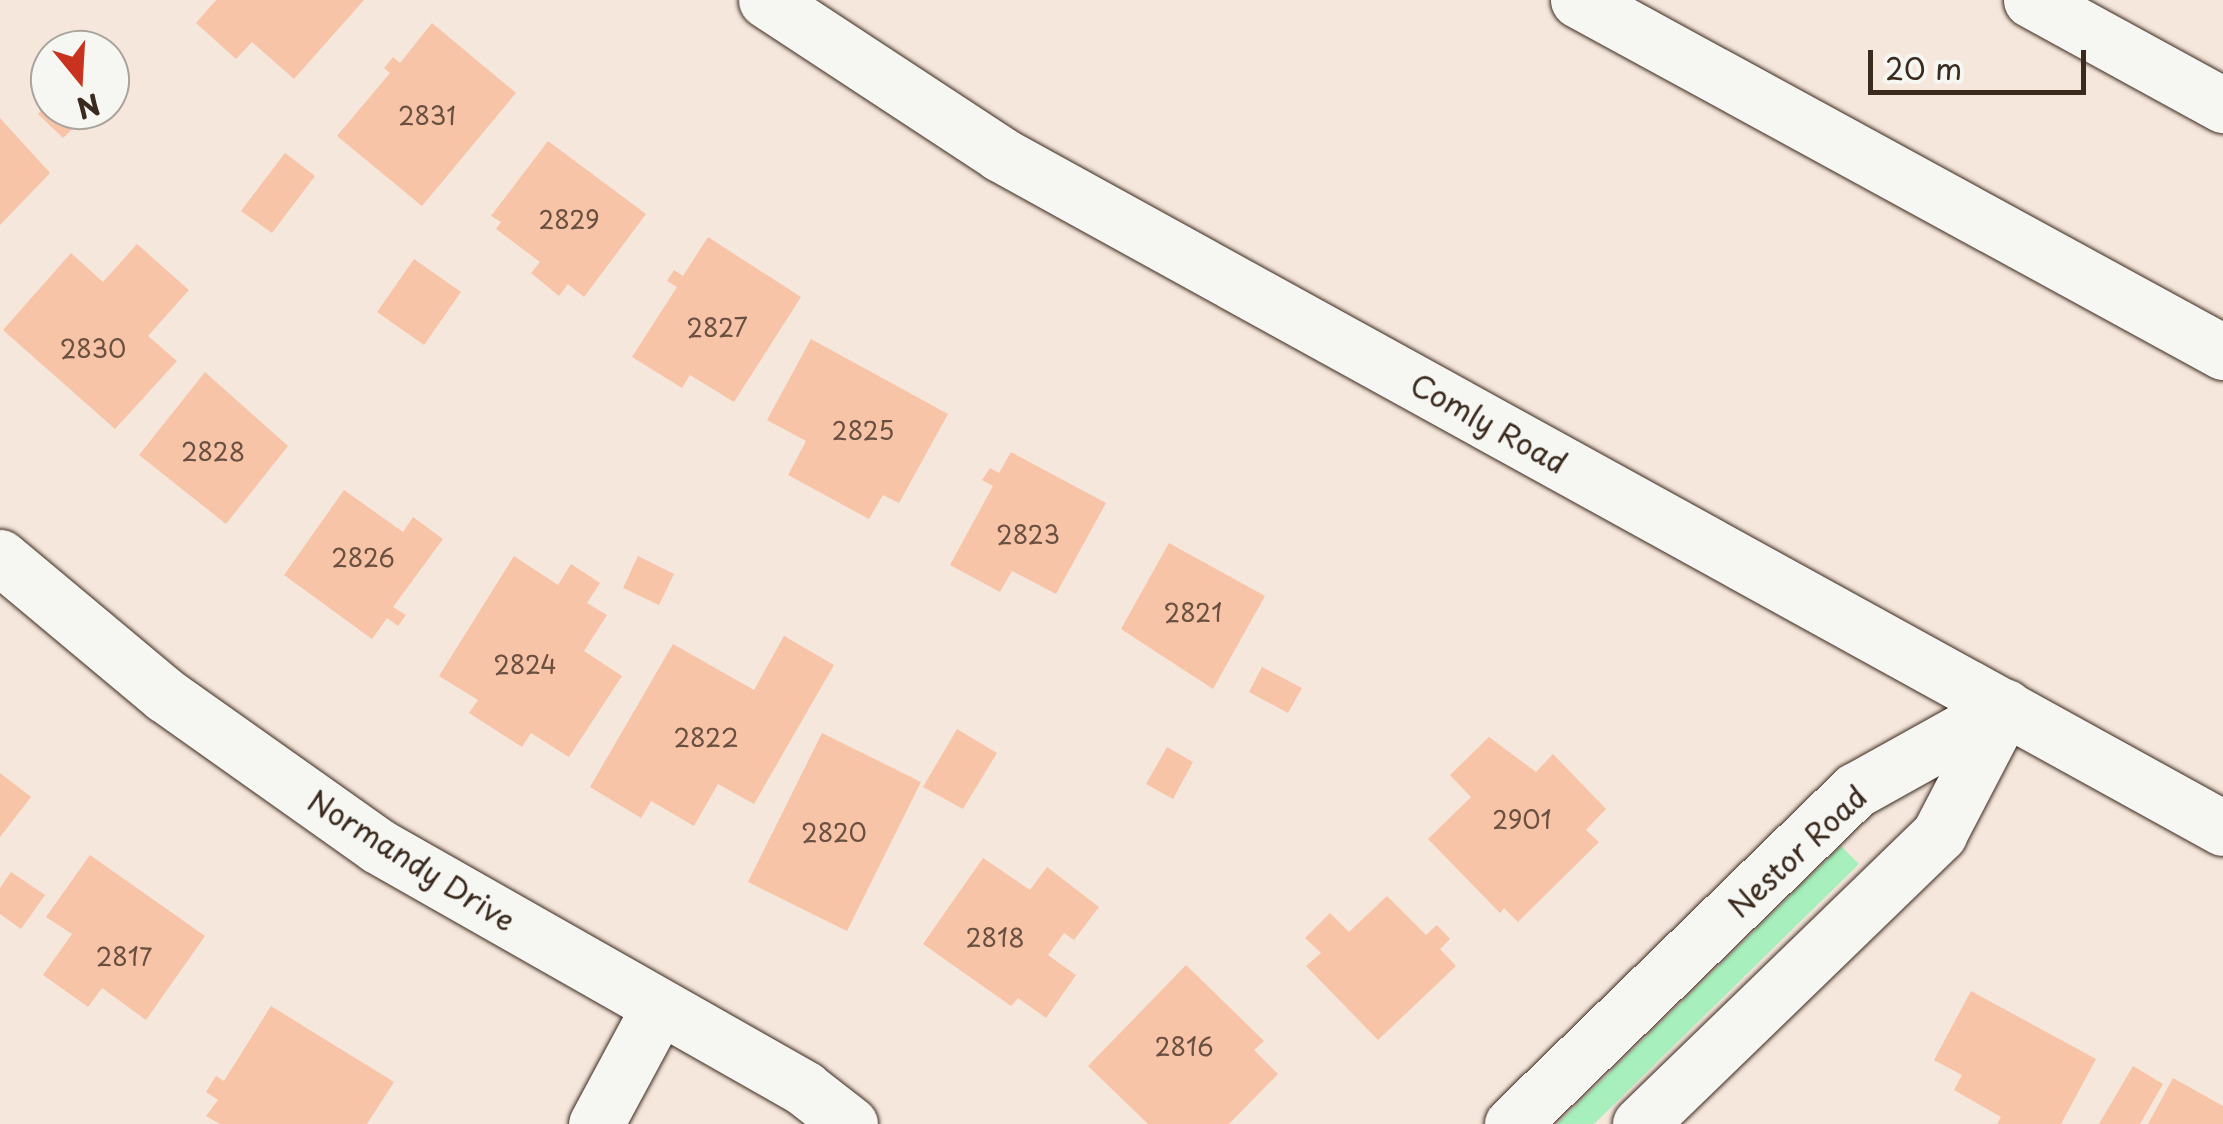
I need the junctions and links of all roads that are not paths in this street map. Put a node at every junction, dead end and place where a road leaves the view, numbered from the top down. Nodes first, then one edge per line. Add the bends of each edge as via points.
1 (766, 0) edge
2 (1578, 0) edge
3 (2032, 0) edge
4 (2223, 106) edge
5 (2223, 352) edge
6 (0, 557) edge
7 (2005, 708) junction
8 (2223, 828) edge
9 (659, 1007) junction
10 (596, 1124) edge
11 (850, 1124) edge
12 (1512, 1124) edge
13 (1640, 1124) edge

1 - 7 street, Comly Road via 1000,154
2 - 5 street
3 - 4 street
6 - 9 street, Normandy Drive via 165,695 378,846
7 - 8 street, Comly Road
7 - 12 street, Nestor Road via 1856,790
7 - 13 street via 1938,834
9 - 10 street
9 - 11 street, Normandy Drive via 804,1089

